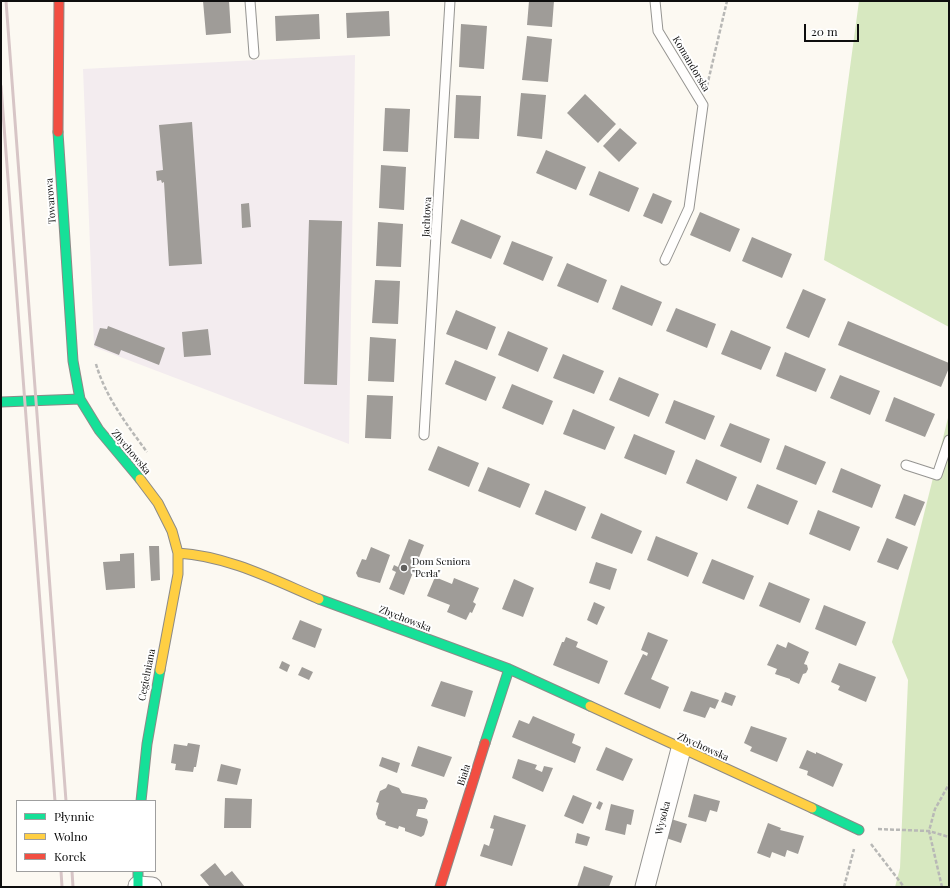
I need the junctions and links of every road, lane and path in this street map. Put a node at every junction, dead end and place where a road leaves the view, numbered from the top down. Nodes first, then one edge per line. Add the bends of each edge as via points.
1 (59, 1) edge
2 (250, 1) edge
3 (450, 1) edge
4 (655, 1) edge
5 (727, 1) edge
6 (254, 54) dead end
7 (703, 105) junction
8 (665, 260) dead end
9 (94, 359) dead end
10 (80, 400) junction
11 (1, 402) edge
12 (424, 435) dead end
13 (949, 440) edge
14 (149, 454) dead end
15 (906, 465) dead end
16 (178, 553) junction
17 (509, 669) junction
18 (680, 749) junction
19 (949, 784) edge
20 (141, 800) edge
21 (859, 830) junction
22 (929, 831) junction
23 (949, 837) edge
24 (440, 887) edge
25 (645, 887) edge
26 (844, 887) edge
27 (904, 887) edge
28 (942, 887) edge

1 - 10 street, Towarowa via 58,128 73,361
2 - 6 lane
3 - 12 lane, Jachtowa
4 - 7 lane, Komandorska via 658,31
5 - 7 path, Komandorska
7 - 8 lane via 689,208
9 - 14 path via 121,416
10 - 11 street
10 - 16 street, Zbychowska via 99,430 158,503 172,530
13 - 15 lane via 938,475
16 - 17 street, Zbychowska via 229,562
16 - 20 street, Cegielniana via 178,574 153,705
17 - 18 street, Zbychowska
17 - 24 street, Biała
18 - 21 street, Zbychowska
18 - 25 street, Wysoka
19 - 22 path via 936,809
21 - 22 path
21 - 26 path
21 - 27 path
22 - 23 path
22 - 28 path

